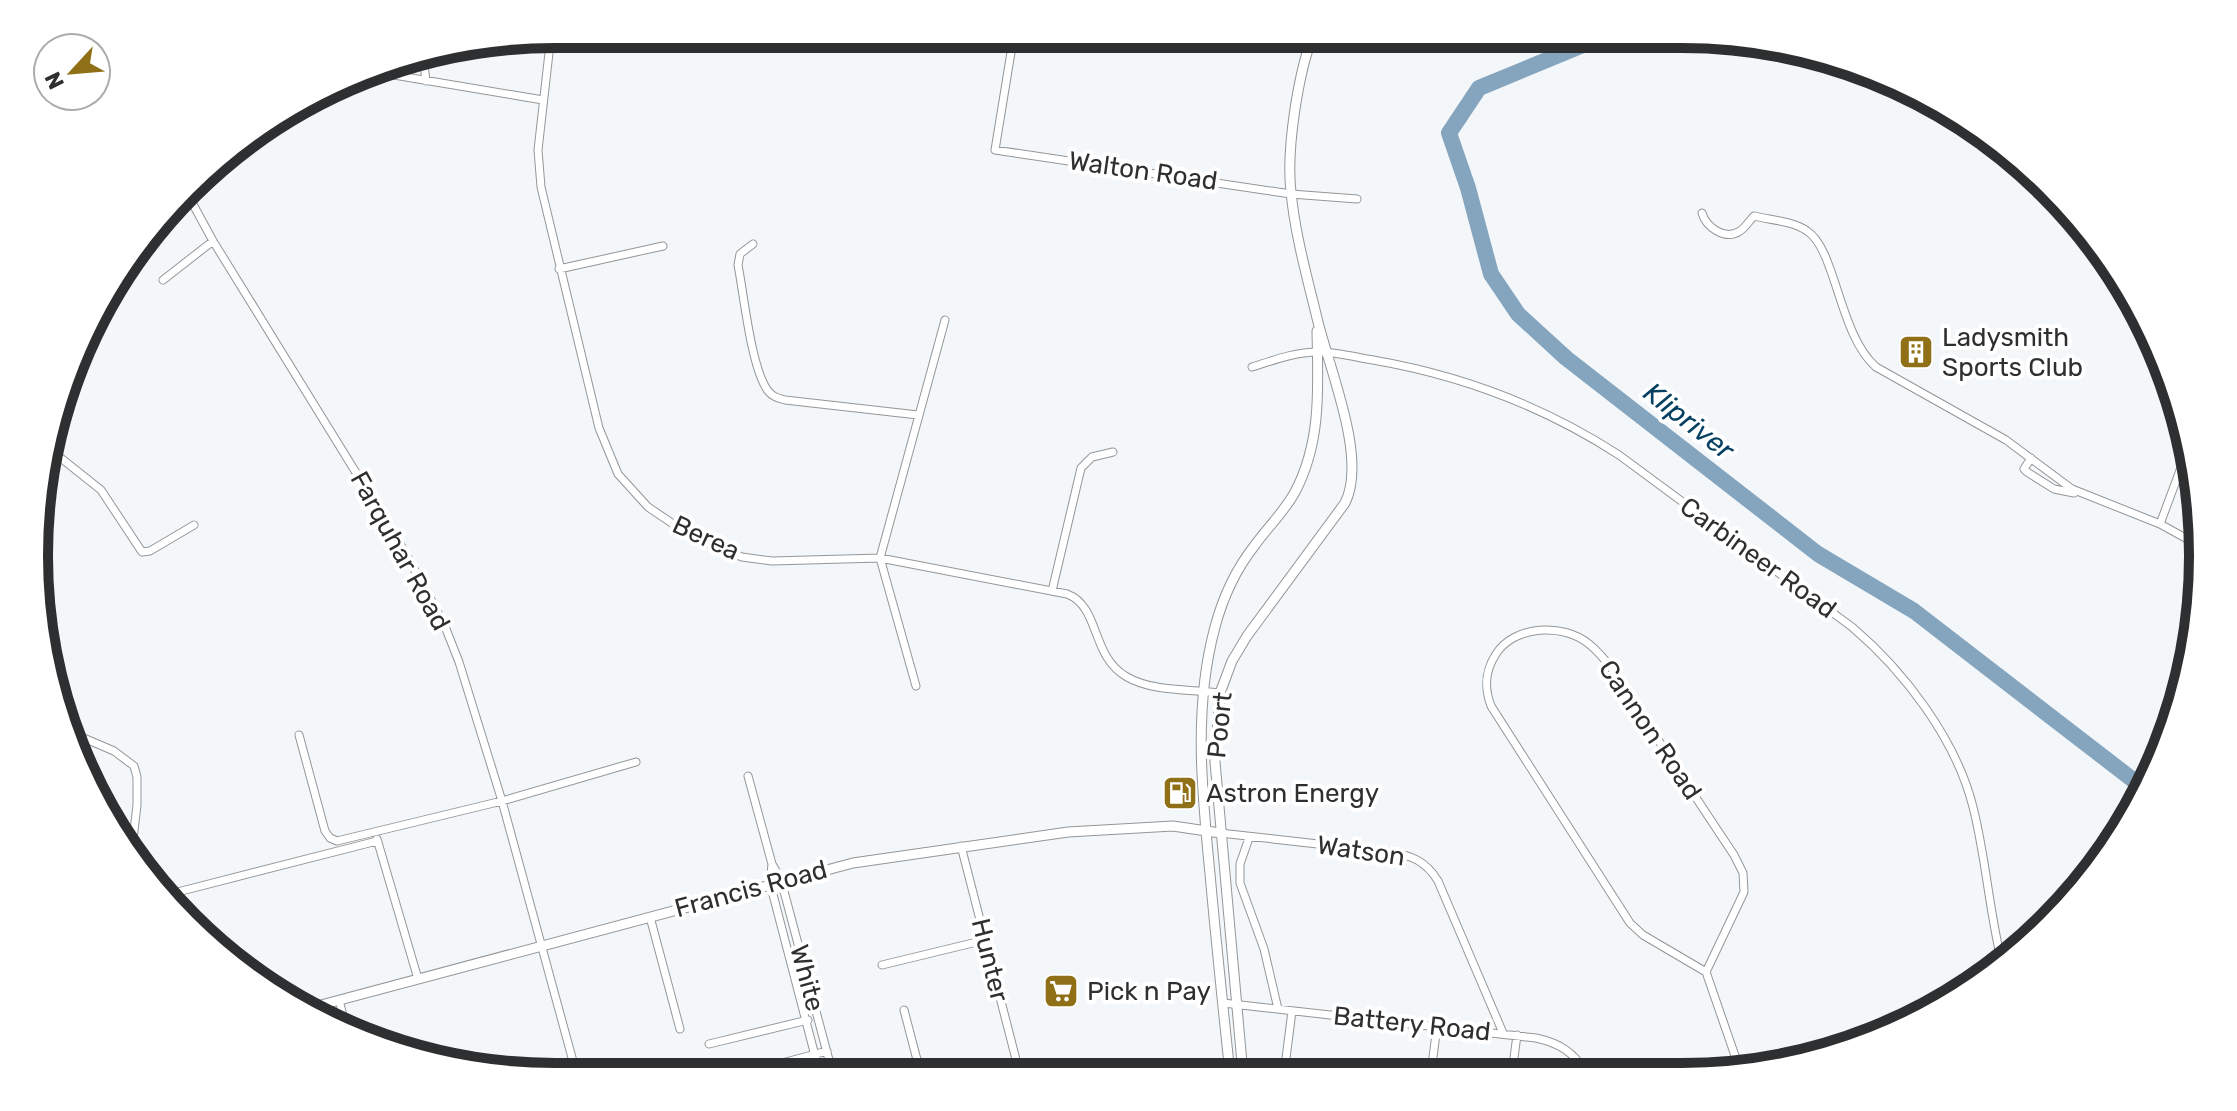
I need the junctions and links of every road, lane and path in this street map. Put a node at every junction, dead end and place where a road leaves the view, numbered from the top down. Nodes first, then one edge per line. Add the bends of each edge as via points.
1 (549, 48) edge
2 (1012, 48) edge
3 (1307, 48) edge
4 (424, 65) edge
5 (392, 75) edge
6 (426, 81) junction
7 (543, 100) junction
8 (1291, 194) junction
9 (1357, 199) dead end
10 (192, 203) edge
11 (1702, 213) dead end
12 (213, 241) junction
13 (753, 244) dead end
14 (663, 246) dead end
15 (559, 269) junction
16 (163, 280) dead end
17 (945, 320) dead end
18 (1323, 352) junction
19 (1252, 367) dead end
20 (918, 415) junction
21 (1113, 452) dead end
22 (58, 456) edge
23 (2031, 458) junction
24 (2181, 467) edge
25 (2080, 494) junction
26 (2160, 524) junction
27 (194, 525) dead end
28 (2189, 540) edge
29 (880, 558) junction
30 (1052, 591) junction
31 (916, 686) dead end
32 (1203, 691) junction
33 (1220, 693) junction
34 (299, 735) dead end
35 (82, 737) edge
36 (636, 762) dead end
37 (748, 776) dead end
38 (502, 801) junction
39 (1205, 829) junction
40 (1220, 833) junction
41 (133, 836) edge
42 (376, 837) junction
43 (1249, 838) junction
44 (961, 846) junction
45 (772, 864) junction
46 (781, 880) junction
47 (770, 883) junction
48 (176, 892) edge
49 (650, 917) junction
50 (985, 940) junction
51 (541, 947) junction
52 (2000, 950) edge
53 (882, 965) dead end
54 (1706, 972) junction
55 (418, 979) junction
56 (339, 1000) junction
57 (1223, 1003) junction
58 (320, 1005) edge
59 (1237, 1005) junction
60 (1278, 1009) junction
61 (904, 1010) dead end
62 (1292, 1011) junction
63 (343, 1016) edge
64 (818, 1018) junction
65 (806, 1021) junction
66 (1437, 1026) junction
67 (680, 1029) dead end
68 (1503, 1033) junction
69 (1517, 1035) junction
70 (709, 1044) dead end
71 (827, 1051) junction
72 (815, 1054) junction
73 (1737, 1060) edge
74 (573, 1063) edge
75 (782, 1063) edge
76 (817, 1063) edge
77 (830, 1063) edge
78 (918, 1063) edge
79 (1017, 1063) edge
80 (1229, 1063) edge
81 (1242, 1063) edge
82 (1285, 1063) edge
83 (1432, 1063) edge
84 (1513, 1063) edge
85 (1579, 1063) edge

1 - 7 street, Berea
2 - 8 street, Walton Road via 995,150
3 - 8 street, Poort via 1290,161
4 - 6 street
5 - 6 street
6 - 7 street
7 - 15 street, Berea via 538,169
8 - 9 street, Walton Road
8 - 18 street, Poort
10 - 12 street, Farquhar Road
11 - 23 street via 1705,222 1730,235 1754,216 1799,227 1816,239 1851,331 1868,360
12 - 16 street
12 - 38 street, Farquhar Road via 434,603 459,662
13 - 20 street via 740,254 738,265 756,358 771,394
14 - 15 street
15 - 29 street, Berea via 605,446 618,474 648,507 694,538 742,557
17 - 20 street
18 - 19 street, Carbineer Road via 1287,355
18 - 32 street, Poort via 1309,459 1287,505 1234,577 1216,624
18 - 33 street, Poort via 1352,460 1349,495 1247,636
18 - 52 street, Carbineer Road via 1446,375 1580,432 1876,647 1924,707 1968,790
20 - 29 street
21 - 30 street via 1092,457 1081,468
22 - 27 street via 101,490 142,552
23 - 25 street
23 - 25 street via 2024,469 2035,479
24 - 26 street
25 - 26 street
26 - 28 street
29 - 30 street, Berea
29 - 31 street
30 - 32 street, Berea via 1073,596 1085,606 1101,649 1125,676
32 - 33 street, Berea
32 - 39 street, Poort
33 - 40 street, Poort via 1215,762
34 - 42 street via 330,838
35 - 41 street via 134,766
36 - 38 street
37 - 45 street
38 - 42 street
38 - 51 street, Farquhar Road
39 - 40 street, Watson
39 - 44 street, Francis Road via 1123,828
39 - 57 street, Poort
40 - 43 street, Watson
40 - 59 street, Poort
42 - 48 street
42 - 55 street
43 - 60 street via 1240,883
43 - 68 street, Watson via 1389,852 1423,863 1438,881
44 - 46 street, Francis Road
44 - 50 street, Hunter
45 - 46 street, White
45 - 47 street
46 - 47 street, Francis Road
46 - 64 street, White
47 - 49 street, Francis Road
47 - 65 street, White
49 - 51 street, Francis Road
49 - 67 street
50 - 53 street
50 - 79 street, Hunter
51 - 55 street, Francis Road
51 - 74 street, Farquhar Road
54 - 54 street, Cannon Road via 1630,923 1491,706 1487,671 1498,650 1511,640 1553,630 1579,637 1594,648 1734,855 1744,892
54 - 73 street
55 - 56 street, Francis Road
56 - 58 street, Francis Road
56 - 63 street
57 - 59 street, Battery Road
57 - 80 street, Poort
59 - 60 street, Battery Road
59 - 81 street, Poort
60 - 62 street, Battery Road
61 - 78 street
62 - 66 street, Battery Road
62 - 82 street
64 - 65 street
64 - 71 street, White
65 - 70 street
65 - 72 street, White
66 - 68 street, Battery Road
66 - 83 street
68 - 69 street, Battery Road
69 - 84 street
69 - 85 street, Battery Road via 1558,1044
71 - 72 street
71 - 77 street, White
72 - 75 street
72 - 76 street, White

